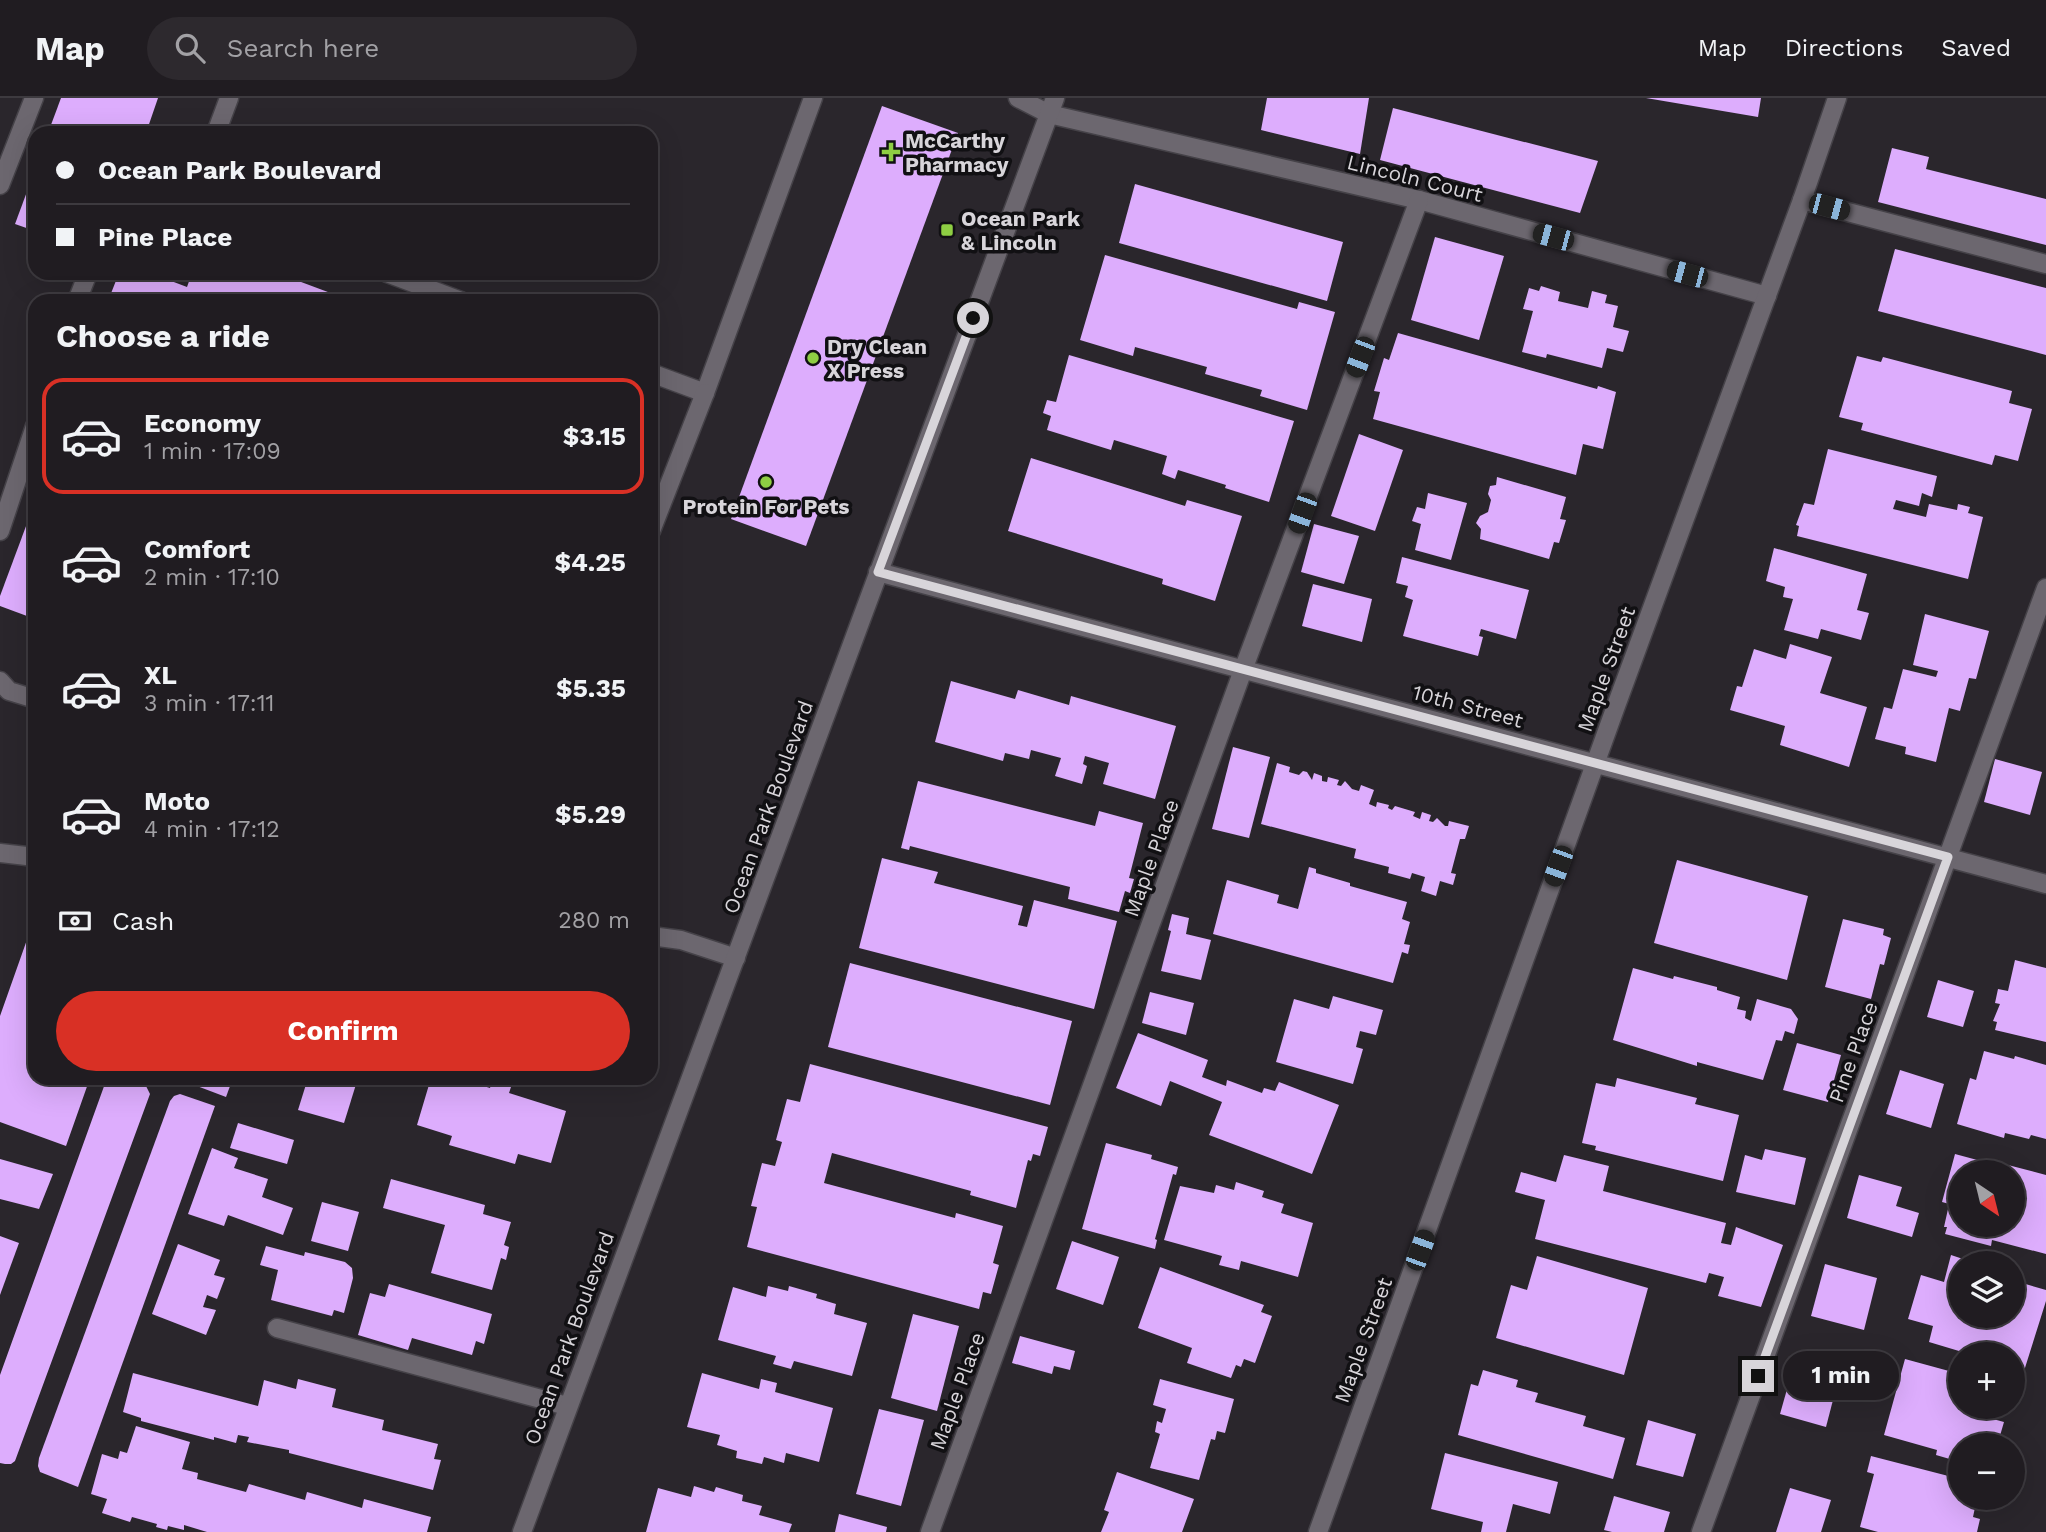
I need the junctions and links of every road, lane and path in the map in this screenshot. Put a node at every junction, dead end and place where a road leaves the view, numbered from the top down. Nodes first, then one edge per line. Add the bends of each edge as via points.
1 (34, 98) edge
2 (229, 98) edge
3 (813, 98) edge
4 (1018, 98) edge
5 (1837, 98) edge
6 (1052, 106) edge
7 (219, 126) edge
8 (0, 185) edge
9 (1419, 200) junction
10 (1802, 200) junction
11 (2046, 264) edge
12 (406, 280) edge
13 (442, 294) edge
14 (1767, 296) junction
15 (658, 376) edge
16 (705, 393) junction
17 (28, 447) edge
18 (658, 513) edge
19 (0, 531) edge
20 (878, 572) junction
21 (2046, 588) edge
22 (1243, 670) junction
23 (0, 681) edge
24 (28, 697) edge
25 (1596, 764) junction
26 (0, 853) edge
27 (28, 856) edge
28 (1948, 857) junction
29 (2046, 884) edge
30 (658, 937) edge
31 (736, 958) junction
32 (277, 1328) dead end
33 (567, 1406) junction
34 (522, 1532) edge
35 (930, 1532) edge
36 (1318, 1532) edge
37 (1701, 1532) edge

1 - 8 street
2 - 7 street
3 - 16 street
4 - 6 street, Lincoln Court
5 - 10 street, Maple Street
6 - 9 street, Lincoln Court
6 - 20 street, Ocean Park Boulevard
9 - 14 street, Lincoln Court
9 - 22 street, Maple Place
10 - 11 street
10 - 14 street, Maple Street
12 - 13 street
14 - 25 street, Maple Street
15 - 16 street
16 - 18 street
17 - 19 street
20 - 22 street, 10th Street
20 - 31 street, Ocean Park Boulevard
21 - 28 street, Pine Place
22 - 25 street, 10th Street
22 - 35 street, Maple Place
23 - 24 street via 9,691
25 - 28 street, 10th Street
25 - 36 street, Maple Street
26 - 27 street
28 - 29 street, 10th Street
28 - 37 street, Pine Place
30 - 31 street
31 - 33 street, Ocean Park Boulevard
32 - 33 street
33 - 34 street, Ocean Park Boulevard

